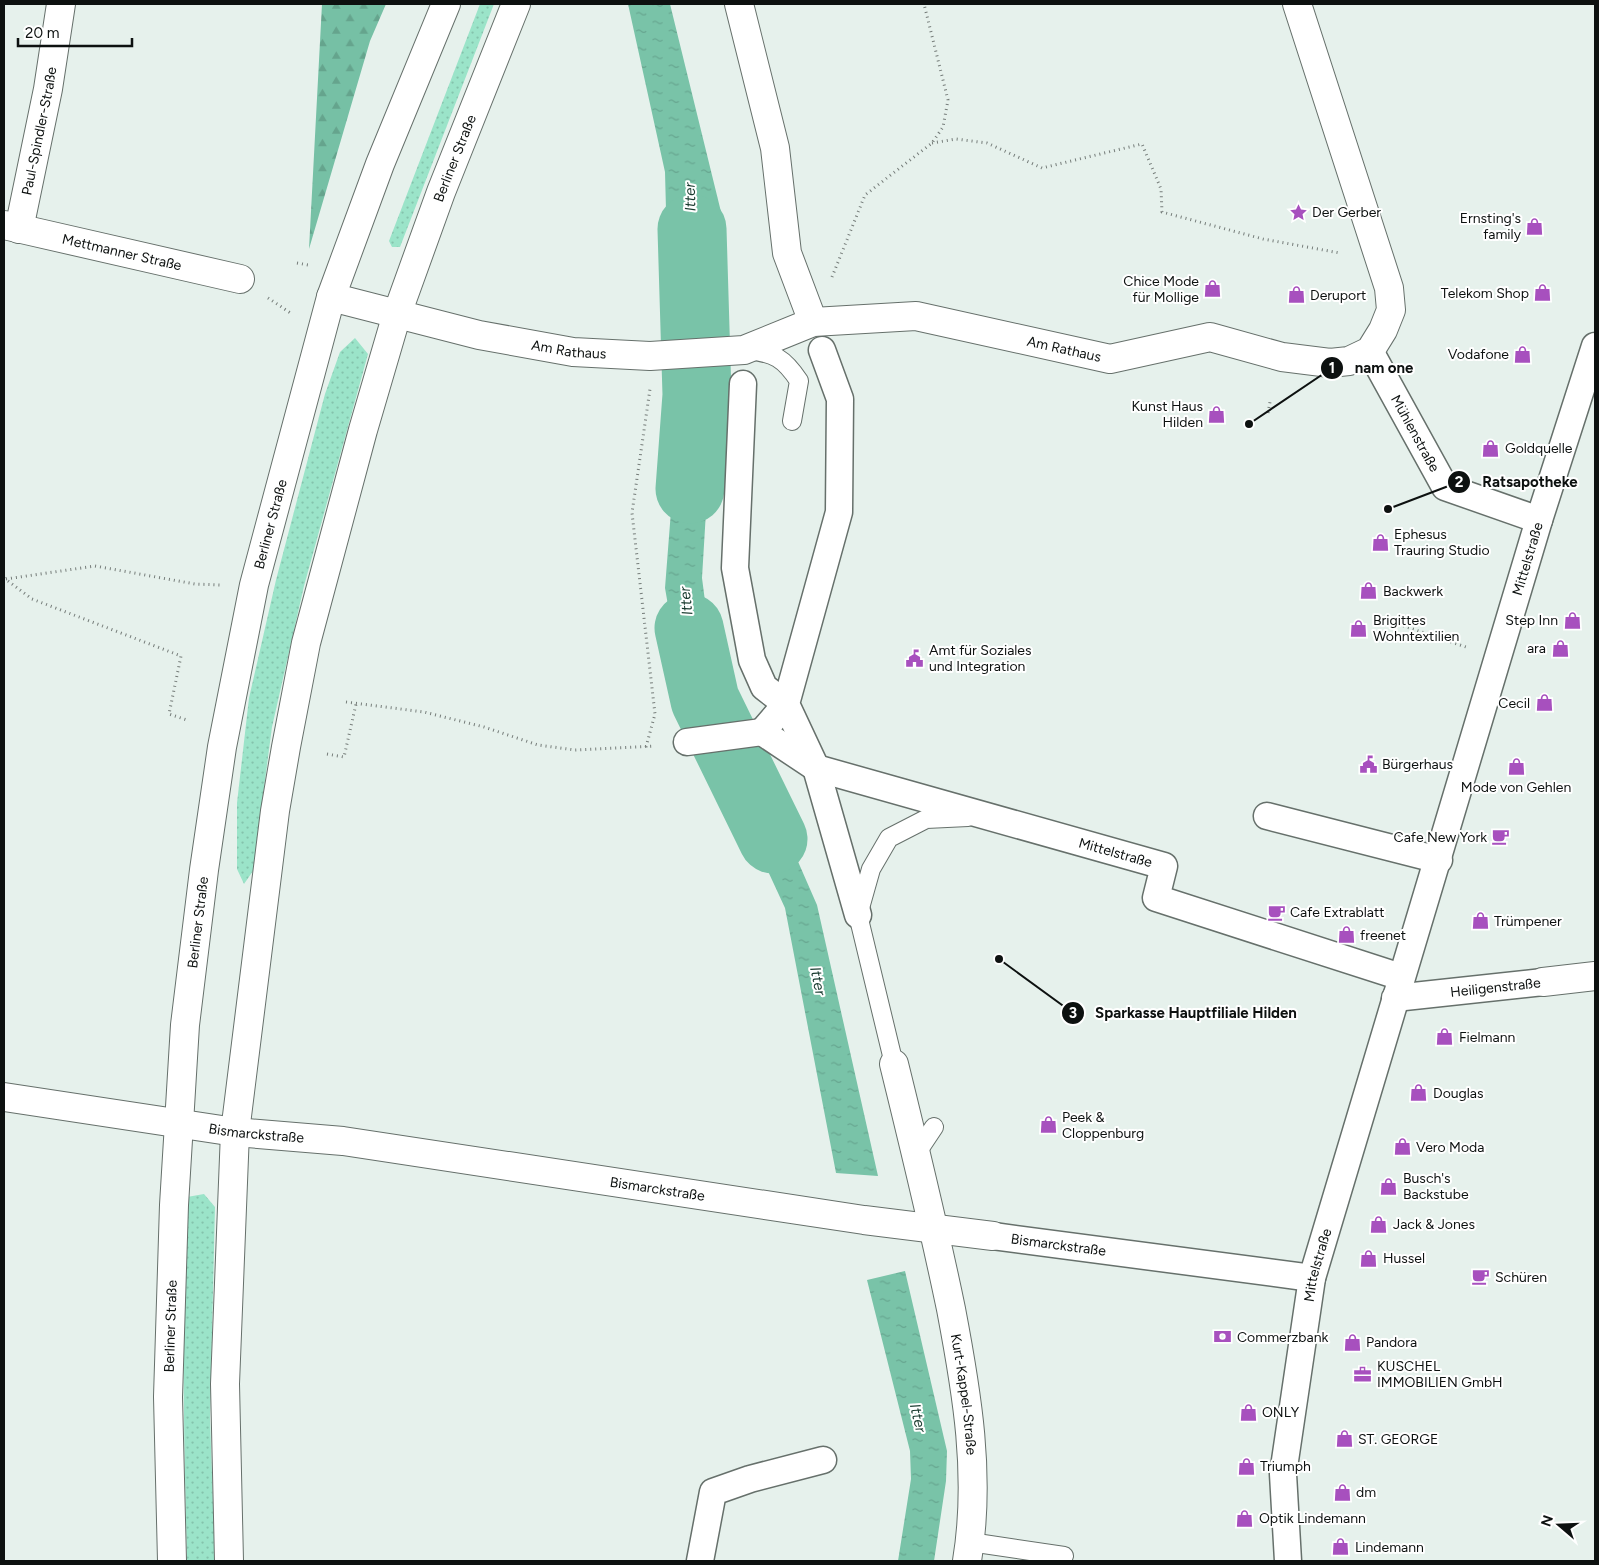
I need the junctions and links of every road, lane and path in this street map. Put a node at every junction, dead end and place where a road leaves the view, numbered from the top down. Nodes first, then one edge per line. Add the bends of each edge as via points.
1 (61, 4) edge
2 (446, 4) edge
3 (516, 4) edge
4 (739, 4) edge
5 (924, 4) edge
6 (1297, 4) edge
7 (932, 143) junction
8 (12, 227) edge
9 (1340, 253) dead end
10 (240, 279) joint
11 (831, 280) dead end
12 (331, 297) junction
13 (397, 314) junction
14 (293, 315) dead end
15 (813, 322) junction
16 (1595, 346) edge
17 (744, 350) junction
18 (822, 350) dead end
19 (1370, 350) junction
20 (744, 384) dead end
21 (650, 386) dead end
22 (1270, 402) dead end
23 (1268, 413) dead end
24 (792, 421) dead end
25 (1539, 520) junction
26 (5, 578) edge
27 (254, 585) junction
28 (1389, 621) dead end
29 (1498, 658) junction
30 (346, 702) dead end
31 (356, 704) junction
32 (786, 704) junction
33 (187, 720) dead end
34 (762, 732) junction
35 (687, 742) joint
36 (646, 747) junction
37 (327, 754) dead end
38 (816, 768) junction
39 (986, 816) junction
40 (1267, 816) dead end
41 (1438, 860) junction
42 (858, 915) junction
43 (1595, 976) edge
44 (1543, 982) joint
45 (1398, 988) junction
46 (894, 1064) joint
47 (4, 1097) edge
48 (180, 1124) junction
49 (934, 1127) dead end
50 (235, 1132) junction
51 (916, 1154) junction
52 (935, 1229) junction
53 (993, 1236) joint
54 (1312, 1278) junction
55 (823, 1460) dead end
56 (969, 1551) edge
57 (1064, 1556) dead end
58 (172, 1561) edge
59 (229, 1561) edge
60 (700, 1561) edge
61 (1288, 1561) edge

1 - 8 street, Paul-Spindler-Straße via 48,89
2 - 12 street, Berliner Straße via 380,164
3 - 13 street, Berliner Straße via 441,192
4 - 15 street via 775,148 787,253
5 - 7 path via 948,100 943,127
6 - 19 street via 1389,288 1391,310 1384,330
7 - 9 path via 956,139 987,143 1042,168 1142,144 1162,189 1162,212 1264,239
7 - 11 path via 865,195
8 - 10 street, Mettmanner Straße
10 - 14 path
12 - 13 street
12 - 27 street, Berliner Straße
13 - 17 street, Am Rathaus via 480,335 573,352 650,356
13 - 50 street, Berliner Straße via 304,653 275,811
15 - 17 street, Am Rathaus
15 - 19 street, Am Rathaus via 916,316 1110,359 1210,337 1282,358 1330,363 1349,361
16 - 25 street, Mittelstraße
17 - 24 lane, Am Rathaus via 769,352 789,366 799,381
18 - 32 street via 840,399 839,512
19 - 25 street, Mühlenstraße via 1445,487
20 - 32 street via 735,568 752,660 764,687
21 - 36 path via 632,513 655,714
22 - 23 path
25 - 29 street, Mittelstraße
26 - 27 path via 95,566 195,584
26 - 33 path via 32,599 181,656 169,714
27 - 48 street, Berliner Straße via 222,747 204,870 186,1025
28 - 29 path
29 - 41 street, Mittelstraße
30 - 31 path
31 - 36 path via 424,712 538,745 576,750
31 - 37 path via 344,757
32 - 34 street
32 - 38 street
34 - 35 street
34 - 38 street, Mittelstraße
35 - 36 path
38 - 39 street, Mittelstraße
38 - 42 street
39 - 42 lane via 926,819 889,838 871,869
39 - 45 street, Mittelstraße via 1164,866 1156,898
40 - 41 street
41 - 45 street, Mittelstraße
42 - 46 lane
43 - 44 street, Heiligenstraße
44 - 45 street, Heiligenstraße
45 - 54 street, Mittelstraße
46 - 51 street, Kurt-Kappel-Straße
47 - 48 street, Bismarckstraße
48 - 50 street, Bismarckstraße
48 - 58 street, Berliner Straße via 168,1397
49 - 51 lane
50 - 52 street, Bismarckstraße via 343,1141
50 - 59 street, Berliner Straße via 225,1384
51 - 52 street, Kurt-Kappel-Straße
52 - 53 street, Bismarckstraße
52 - 56 street, Kurt-Kappel-Straße via 967,1393 975,1484
53 - 54 street, Bismarckstraße
54 - 61 street, Mittelstraße via 1283,1474
55 - 60 street via 714,1492
56 - 57 lane

